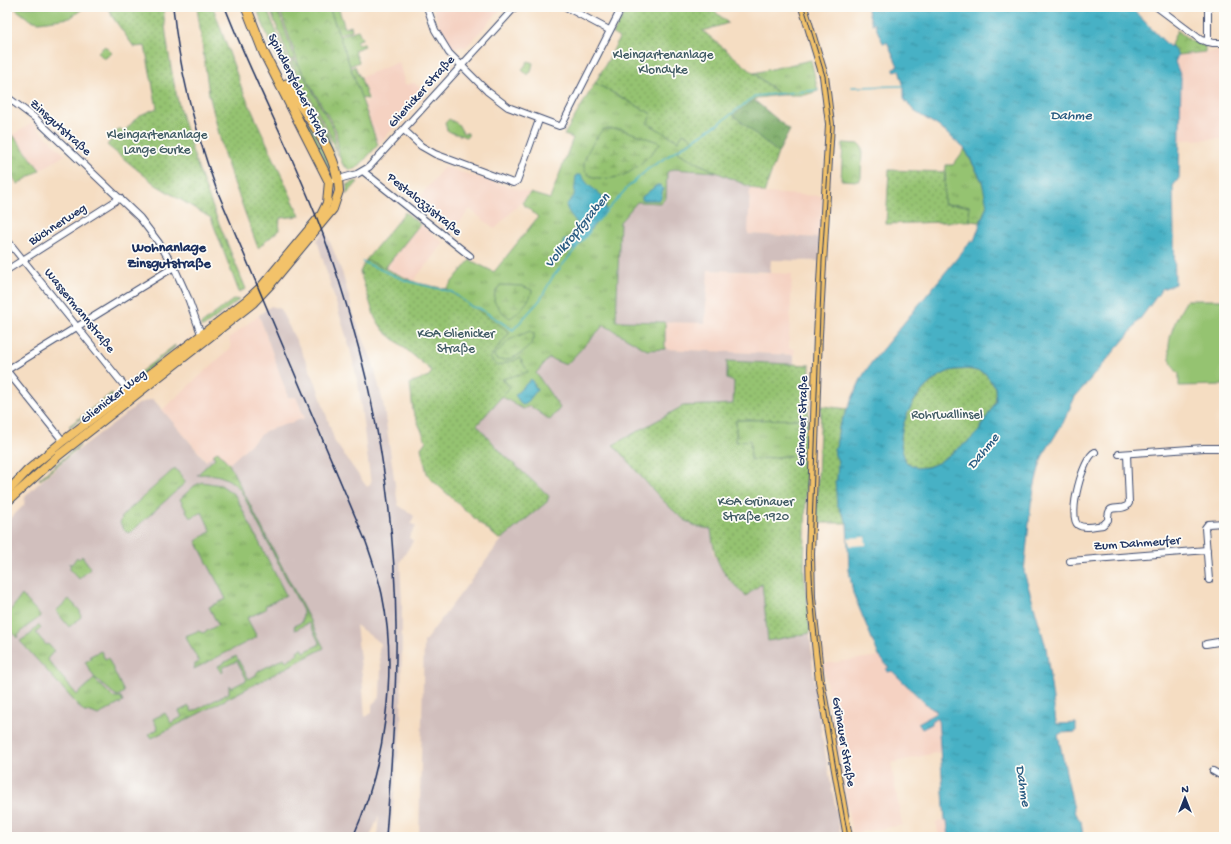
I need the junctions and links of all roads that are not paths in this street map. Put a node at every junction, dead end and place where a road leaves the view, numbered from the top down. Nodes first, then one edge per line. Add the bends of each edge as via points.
1 (246, 7) edge
2 (252, 7) edge
3 (427, 7) edge
4 (515, 7) edge
5 (566, 7) edge
6 (622, 7) edge
7 (803, 7) edge
8 (1157, 7) edge
9 (1208, 7) edge
10 (609, 30) junction
11 (1208, 42) junction
12 (1224, 43) edge
13 (461, 67) junction
14 (7, 97) edge
15 (539, 120) junction
16 (404, 130) junction
17 (364, 172) junction
18 (334, 180) junction
19 (120, 198) junction
20 (7, 240) edge
21 (470, 256) dead end
22 (23, 260) junction
23 (174, 267) junction
24 (7, 270) edge
25 (77, 327) junction
26 (201, 334) junction
27 (7, 370) edge
28 (130, 394) junction
29 (63, 440) junction
30 (1224, 448) edge
31 (1095, 452) dead end
32 (1119, 454) dead end
33 (1127, 454) junction
34 (7, 492) edge
35 (7, 502) edge
36 (1224, 523) edge
37 (1207, 550) junction
38 (1070, 561) dead end
39 (1209, 580) dead end
40 (1224, 641) edge
41 (1206, 644) dead end
42 (1213, 771) dead end
43 (1224, 775) edge
44 (848, 837) edge

1 - 18 highway, Spindlersfelder Straße via 264,53
2 - 18 highway, Spindlersfelder Straße via 269,51 285,82 318,133 331,159
3 - 13 street via 444,45
4 - 13 street, Glienicker Straße
5 - 10 street
6 - 10 street
7 - 44 main road, Grünauer Straße via 824,80 830,124 818,335 810,554 811,597 820,681
8 - 11 street via 1201,40
9 - 11 street
10 - 15 street via 562,125
11 - 12 street
13 - 15 street via 503,104
13 - 16 street, Glienicker Straße
14 - 19 street, Zinsgutstraße via 35,118
15 - 16 street via 517,181 513,183 436,154
16 - 17 street, Glienicker Straße
17 - 18 street
17 - 21 street, Pestalozzistraße
18 - 26 main road, Glienicker Weg via 321,215 261,286
18 - 28 main road, Glienicker Weg via 339,191 333,208 270,285 239,315
19 - 22 street, Büchnerweg
19 - 23 street, Zinsgutstraße via 153,234
20 - 22 street, Wassermannstraße
22 - 24 street, Büchnerweg
22 - 25 street, Wassermannstraße
23 - 25 street
23 - 26 street, Zinsgutstraße
25 - 27 street
25 - 28 street, Wassermannstraße
26 - 28 main road, Glienicker Weg
27 - 29 street
28 - 29 main road, Glienicker Weg
28 - 35 main road, Glienicker Weg
29 - 34 main road, Glienicker Weg
30 - 33 street
31 - 33 street via 1089,457 1078,487 1074,516 1080,526 1103,525 1108,520 1110,510 1127,506 1129,503
32 - 33 street
36 - 37 street via 1206,526
37 - 38 street, Zum Dahmeufer
37 - 39 street
40 - 41 street
42 - 43 street

